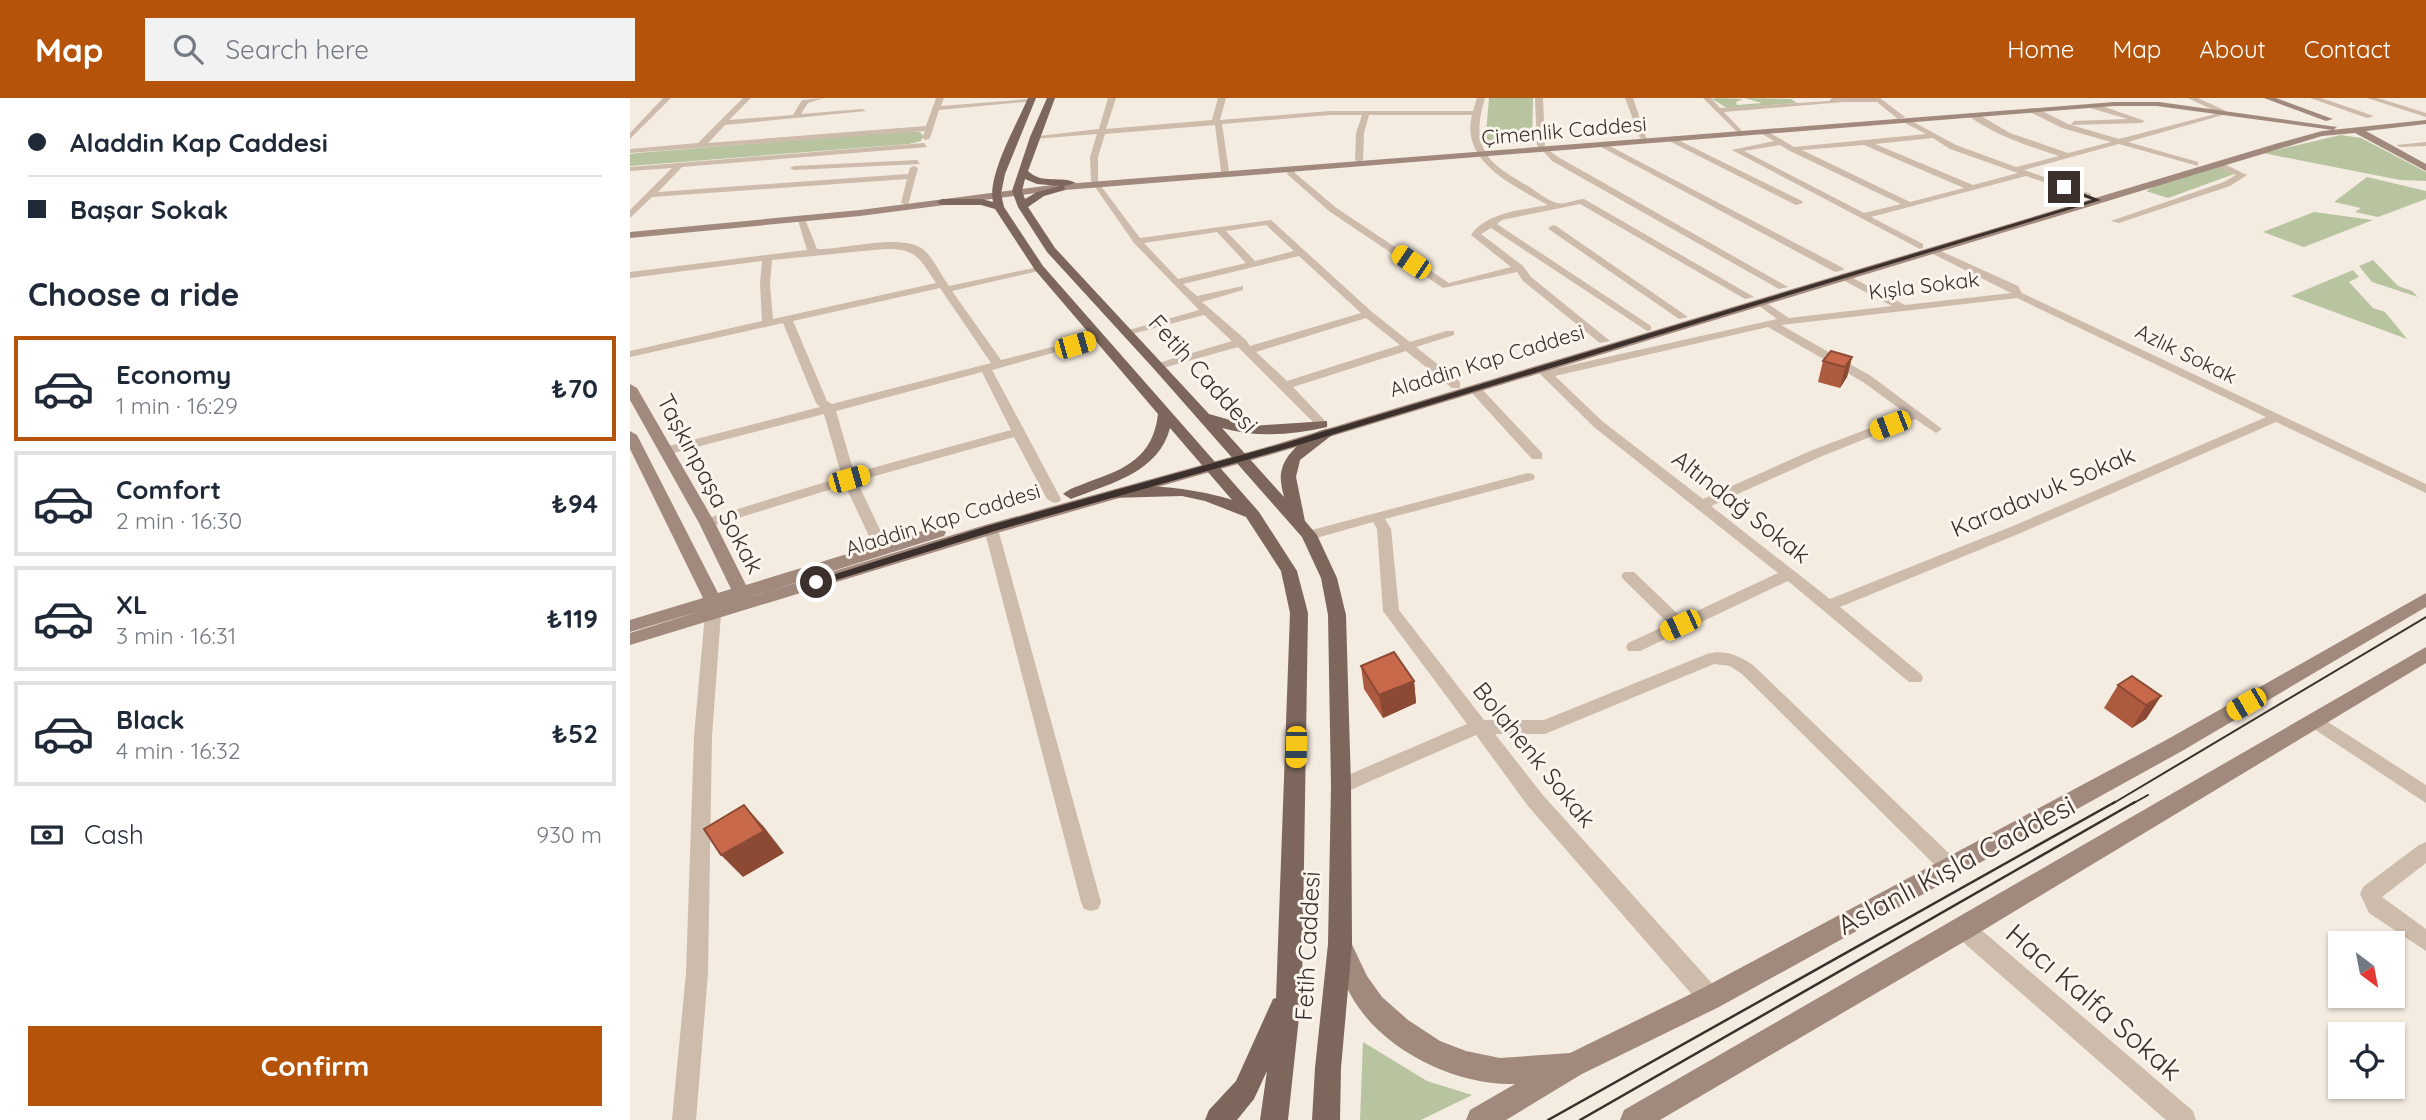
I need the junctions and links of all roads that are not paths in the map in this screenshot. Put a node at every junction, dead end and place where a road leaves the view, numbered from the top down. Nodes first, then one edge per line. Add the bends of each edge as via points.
1 (667, 98) edge
2 (747, 98) edge
3 (820, 98) edge
4 (940, 98) edge
5 (1051, 98) edge
6 (1112, 98) edge
7 (1222, 98) edge
8 (1481, 98) edge
9 (1539, 98) edge
10 (1629, 98) edge
11 (1707, 98) edge
12 (1784, 98) edge
13 (2142, 98) edge
14 (2192, 98) edge
15 (2268, 98) edge
16 (2280, 98) edge
17 (2314, 98) edge
18 (2371, 98) edge
19 (1031, 99) edge
20 (1877, 99) edge
21 (2063, 99) edge
22 (2116, 99) edge
23 (1841, 102) junction
24 (2044, 102) edge
25 (2159, 104) junction
26 (2093, 106) junction
27 (937, 108) junction
28 (1718, 110) junction
29 (2033, 110) junction
30 (1474, 113) junction
31 (2226, 113) junction
32 (1366, 114) junction
33 (1973, 115) junction
34 (2322, 115) junction
35 (2370, 116) dead end
36 (2426, 116) edge
37 (794, 117) junction
38 (856, 119) dead end
39 (1905, 119) junction
40 (2276, 119) junction
41 (2141, 121) junction
42 (2391, 121) junction
43 (2426, 122) edge
44 (723, 123) junction
45 (1216, 123) junction
46 (2408, 125) junction
47 (2065, 126) junction
48 (2342, 127) junction
49 (930, 128) junction
50 (2170, 128) junction
51 (1738, 131) junction
52 (1102, 132) junction
53 (1765, 132) junction
54 (2302, 132) junction
55 (1934, 136) junction
56 (630, 137) edge
57 (1034, 137) junction
58 (1644, 138) junction
59 (1672, 139) junction
60 (1782, 142) junction
61 (1862, 142) junction
62 (2120, 142) junction
63 (2426, 144) edge
64 (701, 145) junction
65 (924, 145) junction
66 (1604, 145) junction
67 (2400, 145) junction
68 (2388, 146) junction
69 (1543, 148) junction
70 (1793, 149) junction
71 (630, 151) edge
72 (1479, 153) junction
73 (2069, 156) junction
74 (1359, 160) junction
75 (2426, 160) edge
76 (917, 162) junction
77 (2195, 164) junction
78 (2217, 164) junction
79 (680, 165) junction
80 (794, 168) dead end
81 (2426, 168) edge
82 (630, 169) edge
83 (1023, 170) junction
84 (1292, 170) junction
85 (2015, 170) junction
86 (1225, 171) junction
87 (1000, 174) junction
88 (2026, 174) junction
89 (911, 176) junction
90 (1096, 183) junction
91 (1068, 185) junction
92 (1970, 187) junction
93 (1018, 189) junction
94 (650, 195) junction
95 (955, 195) junction
96 (997, 197) junction
97 (2093, 198) junction
98 (905, 203) junction
99 (1800, 203) dead end
100 (1908, 205) junction
101 (1556, 206) junction
102 (1023, 207) junction
103 (630, 215) edge
104 (1865, 216) junction
105 (800, 219) junction
106 (2116, 221) dead end
107 (1493, 225) junction
108 (1553, 228) dead end
109 (1219, 229) junction
110 (630, 233) edge
111 (1137, 241) junction
112 (1926, 248) junction
113 (813, 252) junction
114 (1300, 253) junction
115 (767, 258) junction
116 (1253, 264) junction
117 (1039, 268) junction
118 (1519, 268) junction
119 (1841, 273) junction
120 (630, 275) edge
121 (1177, 282) junction
122 (1783, 287) junction
123 (943, 288) junction
124 (1239, 288) dead end
125 (2018, 295) junction
126 (1749, 297) junction
127 (1196, 300) junction
128 (1762, 303) junction
129 (1904, 308) junction
130 (1208, 311) junction
131 (1368, 314) junction
132 (1683, 317) junction
133 (787, 319) junction
134 (1787, 321) junction
135 (768, 323) junction
136 (1770, 323) junction
137 (1652, 331) junction
138 (1128, 332) junction
139 (1450, 333) dead end
140 (1100, 338) junction
141 (1604, 341) junction
142 (1676, 344) junction
143 (1246, 346) junction
144 (1409, 346) junction
145 (630, 354) edge
146 (1159, 366) junction
147 (992, 367) junction
148 (1544, 372) junction
149 (1456, 385) junction
150 (1285, 386) junction
151 (630, 388) edge
152 (1475, 389) junction
153 (829, 408) junction
154 (1165, 413) junction
155 (1201, 413) junction
156 (1915, 415) junction
157 (2275, 418) junction
158 (1326, 428) junction
159 (1936, 429) dead end
160 (1018, 432) junction
161 (630, 435) edge
162 (666, 451) junction
163 (1238, 455) junction
164 (1537, 456) dead end
165 (1208, 463) junction
166 (1528, 477) dead end
167 (849, 479) junction
168 (2426, 489) edge
169 (1071, 494) junction
170 (1114, 495) junction
171 (1054, 499) junction
172 (1702, 505) junction
173 (1253, 515) junction
174 (1377, 517) junction
175 (707, 523) junction
176 (991, 529) junction
177 (1304, 529) junction
178 (882, 549) junction
179 (1789, 574) junction
180 (1629, 576) dead end
181 (741, 598) junction
182 (2426, 599) edge
183 (1828, 606) junction
184 (713, 607) junction
185 (1680, 625) junction
186 (630, 626) edge
187 (630, 639) edge
188 (1634, 647) dead end
189 (2426, 654) edge
190 (1914, 678) dead end
191 (2314, 720) junction
192 (1478, 727) junction
193 (1341, 786) junction
194 (2426, 795) edge
195 (2426, 851) edge
196 (1951, 868) junction
197 (1091, 902) dead end
198 (1964, 929) junction
199 (2426, 941) edge
200 (1340, 944) junction
201 (1290, 989) junction
202 (1710, 998) junction
203 (1573, 1065) junction
204 (684, 1120) edge
205 (1219, 1120) edge
206 (1273, 1120) edge
207 (1326, 1120) edge
208 (1480, 1120) edge
209 (1634, 1120) edge
210 (2184, 1120) edge

1 - 56 street
2 - 44 street
3 - 37 street via 805,102
4 - 27 street
5 - 57 main road
6 - 52 street
7 - 45 street
8 - 30 street
9 - 69 street
10 - 58 street
11 - 28 street
12 - 23 street
13 - 25 street
14 - 31 street
15 - 34 street
16 - 34 street
17 - 35 street
18 - 36 street
19 - 27 street
19 - 87 main road
20 - 23 street
20 - 39 street
21 - 24 street, Çimenlik Caddesi
21 - 26 street
22 - 25 street
22 - 25 street
22 - 26 street, Çimenlik Caddesi
23 - 28 street
24 - 39 street, Çimenlik Caddesi
25 - 31 street
26 - 29 street, Çimenlik Caddesi
26 - 41 street
27 - 49 street
28 - 51 street
29 - 33 street, Çimenlik Caddesi
29 - 47 street
30 - 32 street via 1420,109
30 - 72 street
31 - 40 street
31 - 50 street
32 - 45 street
32 - 74 street
33 - 39 street, Çimenlik Caddesi
33 - 73 street via 2018,139
34 - 42 street
34 - 48 street
34 - 48 street
36 - 42 street
37 - 38 street via 864,108
37 - 44 street
39 - 51 street, Çimenlik Caddesi
39 - 53 street, Çimenlik Caddesi
39 - 55 street
40 - 48 street
40 - 54 street via 2302,128
41 - 47 street
41 - 50 street
42 - 48 street
43 - 46 street
44 - 64 street
45 - 52 street
45 - 86 street
46 - 48 street
46 - 67 street via 2389,131
47 - 62 street
48 - 54 street, Aladdin Kap Caddesi
48 - 67 street
48 - 68 street
48 - 68 street via 2351,135
48 - 78 street, Aladdin Kap Caddesi
49 - 64 street
49 - 65 street
50 - 62 street
51 - 58 street, Çimenlik Caddesi
52 - 57 street
52 - 90 street via 1094,157
53 - 59 street, Çimenlik Caddesi
53 - 60 street
54 - 77 street, Aladdin Kap Caddesi
55 - 61 street
55 - 85 street
57 - 83 main road
58 - 69 street, Çimenlik Caddesi
59 - 66 street, Çimenlik Caddesi
59 - 99 street
60 - 70 street
60 - 104 street, Azlık Sokak via 1736,150
61 - 70 street
61 - 92 street
62 - 73 street
62 - 77 street
63 - 67 street
64 - 71 street
65 - 76 street
65 - 79 street
66 - 69 street, Çimenlik Caddesi
66 - 119 street
67 - 75 street
68 - 81 street
69 - 72 street, Çimenlik Caddesi
69 - 122 street via 1555,159
70 - 100 street
72 - 74 street, Çimenlik Caddesi
72 - 84 street, Çimenlik Caddesi
72 - 101 street via 1487,163
73 - 85 street
74 - 86 street, Çimenlik Caddesi
76 - 80 street
76 - 89 street
77 - 97 street, Aladdin Kap Caddesi
78 - 97 street, Aladdin Kap Caddesi
78 - 106 street via 2243,175
79 - 82 street
79 - 94 street
83 - 91 main road via 1033,180
83 - 93 main road
84 - 90 street, Çimenlik Caddesi
84 - 118 street via 1291,174 1332,209 1447,286
85 - 88 street
86 - 90 street, Çimenlik Caddesi
87 - 95 main road via 981,187
87 - 96 main road
88 - 92 street
88 - 97 street
89 - 94 street
89 - 98 street
90 - 91 street, Çimenlik Caddesi
90 - 111 street
91 - 93 street, Çimenlik Caddesi
91 - 102 main road via 1045,191
92 - 100 street
93 - 96 street, Çimenlik Caddesi
93 - 102 main road, Fetih Caddesi
94 - 103 street
95 - 96 street
95 - 98 street
96 - 105 street
96 - 117 main road, Fetih Caddesi
97 - 112 street, Aladdin Kap Caddesi
98 - 110 street
100 - 104 street
101 - 107 street via 1499,218
101 - 126 street via 1581,201
102 - 138 main road, Fetih Caddesi via 1051,250
104 - 112 street, Azlık Sokak
105 - 110 street
105 - 113 street
107 - 118 street via 1476,235
107 - 137 street
108 - 132 street
109 - 111 street
109 - 114 street via 1268,222
109 - 116 street
111 - 121 street
112 - 119 street, Aladdin Kap Caddesi
112 - 125 street, Azlık Sokak via 2014,288
113 - 115 street
113 - 123 street via 913,246
114 - 116 street
114 - 131 street
115 - 120 street
115 - 135 street
116 - 121 street
117 - 123 street
117 - 140 main road, Fetih Caddesi
118 - 141 street
119 - 122 street, Aladdin Kap Caddesi
119 - 128 street, Aladdin Kap Caddesi
119 - 129 street
121 - 127 street
122 - 126 street, Aladdin Kap Caddesi
123 - 133 street
123 - 147 street
124 - 127 street
125 - 129 street, Kışla Sokak
125 - 157 street, Azlık Sokak
126 - 132 street, Aladdin Kap Caddesi
127 - 130 street
128 - 134 street
128 - 137 street, Aladdin Kap Caddesi
129 - 134 street, Kışla Sokak
130 - 138 street
130 - 143 street
131 - 143 street
131 - 144 street
132 - 137 street, Aladdin Kap Caddesi
133 - 135 street
133 - 153 street via 822,403
134 - 136 street, Kışla Sokak
135 - 145 street
136 - 142 street, Kışla Sokak
136 - 156 street via 1867,379
137 - 141 street, Aladdin Kap Caddesi
137 - 142 street
137 - 148 street, Aladdin Kap Caddesi
138 - 146 main road, Fetih Caddesi
139 - 144 street
140 - 147 street
140 - 154 main road, Fetih Caddesi
141 - 149 street, Aladdin Kap Caddesi
142 - 148 street, Kışla Sokak
143 - 146 street
143 - 150 street
144 - 149 street
144 - 150 street
146 - 155 main road, Fetih Caddesi
147 - 153 street
147 - 160 street
148 - 152 street, Aladdin Kap Caddesi
148 - 172 street, Altındağ Sokak via 1598,424
149 - 158 street, Aladdin Kap Caddesi
150 - 158 street
151 - 162 street, Taşkınpaşa Sokak
152 - 158 street, Aladdin Kap Caddesi
152 - 164 street
153 - 162 street
153 - 167 street
154 - 165 main road, Fetih Caddesi
154 - 169 main road via 1163,435 1143,463
155 - 158 main road via 1252,432
155 - 163 main road, Fetih Caddesi
156 - 159 street
156 - 172 street
157 - 168 street, Azlık Sokak
157 - 183 street, Karadavuk Sokak
158 - 163 street, Aladdin Kap Caddesi
158 - 177 main road via 1287,468 1286,481
160 - 167 street
160 - 171 street
161 - 184 street
162 - 175 street, Taşkınpaşa Sokak
163 - 165 street, Aladdin Kap Caddesi
163 - 177 main road, Fetih Caddesi
165 - 169 street, Aladdin Kap Caddesi
165 - 170 street, Aladdin Kap Caddesi
165 - 173 main road, Fetih Caddesi
166 - 174 street
167 - 175 street
167 - 178 street
169 - 171 street, Aladdin Kap Caddesi
170 - 173 main road via 1172,489 1194,492
170 - 176 street, Aladdin Kap Caddesi
171 - 178 street, Aladdin Kap Caddesi
172 - 179 street, Altındağ Sokak
173 - 201 main road, Fetih Caddesi via 1289,571 1299,613
174 - 177 street
174 - 192 street, Bolahenk Sokak via 1384,529 1391,611
175 - 181 street, Taşkınpaşa Sokak
176 - 181 street, Aladdin Kap Caddesi
176 - 197 street
177 - 193 main road, Fetih Caddesi via 1329,578 1337,615
178 - 181 street, Aladdin Kap Caddesi
179 - 183 street, Altındağ Sokak
179 - 185 street
180 - 185 street
181 - 184 street, Aladdin Kap Caddesi
182 - 196 street, Aslanlı Kışla Caddesi
183 - 190 street, Altındağ Sokak
184 - 186 street, Aladdin Kap Caddesi
184 - 187 street, Aladdin Kap Caddesi
184 - 204 street via 703,736 696,973
185 - 188 street
189 - 191 street, Aslanlı Kışla Caddesi
191 - 194 street
191 - 198 street, Aslanlı Kışla Caddesi
192 - 193 street
192 - 196 street via 1545,727 1713,658 1734,660
192 - 202 street, Bolahenk Sokak via 1535,800
193 - 200 main road, Fetih Caddesi
195 - 199 street via 2370,894 2376,906
196 - 202 street, Aslanlı Kışla Caddesi
198 - 209 street, Aslanlı Kışla Caddesi
198 - 210 street, Hacı Kalfa Sokak
200 - 203 street via 1373,1006 1438,1055 1498,1071
200 - 207 main road, Fetih Caddesi
201 - 205 main road via 1245,1090
201 - 206 main road, Fetih Caddesi
202 - 203 street, Aslanlı Kışla Caddesi
203 - 208 street, Aslanlı Kışla Caddesi

